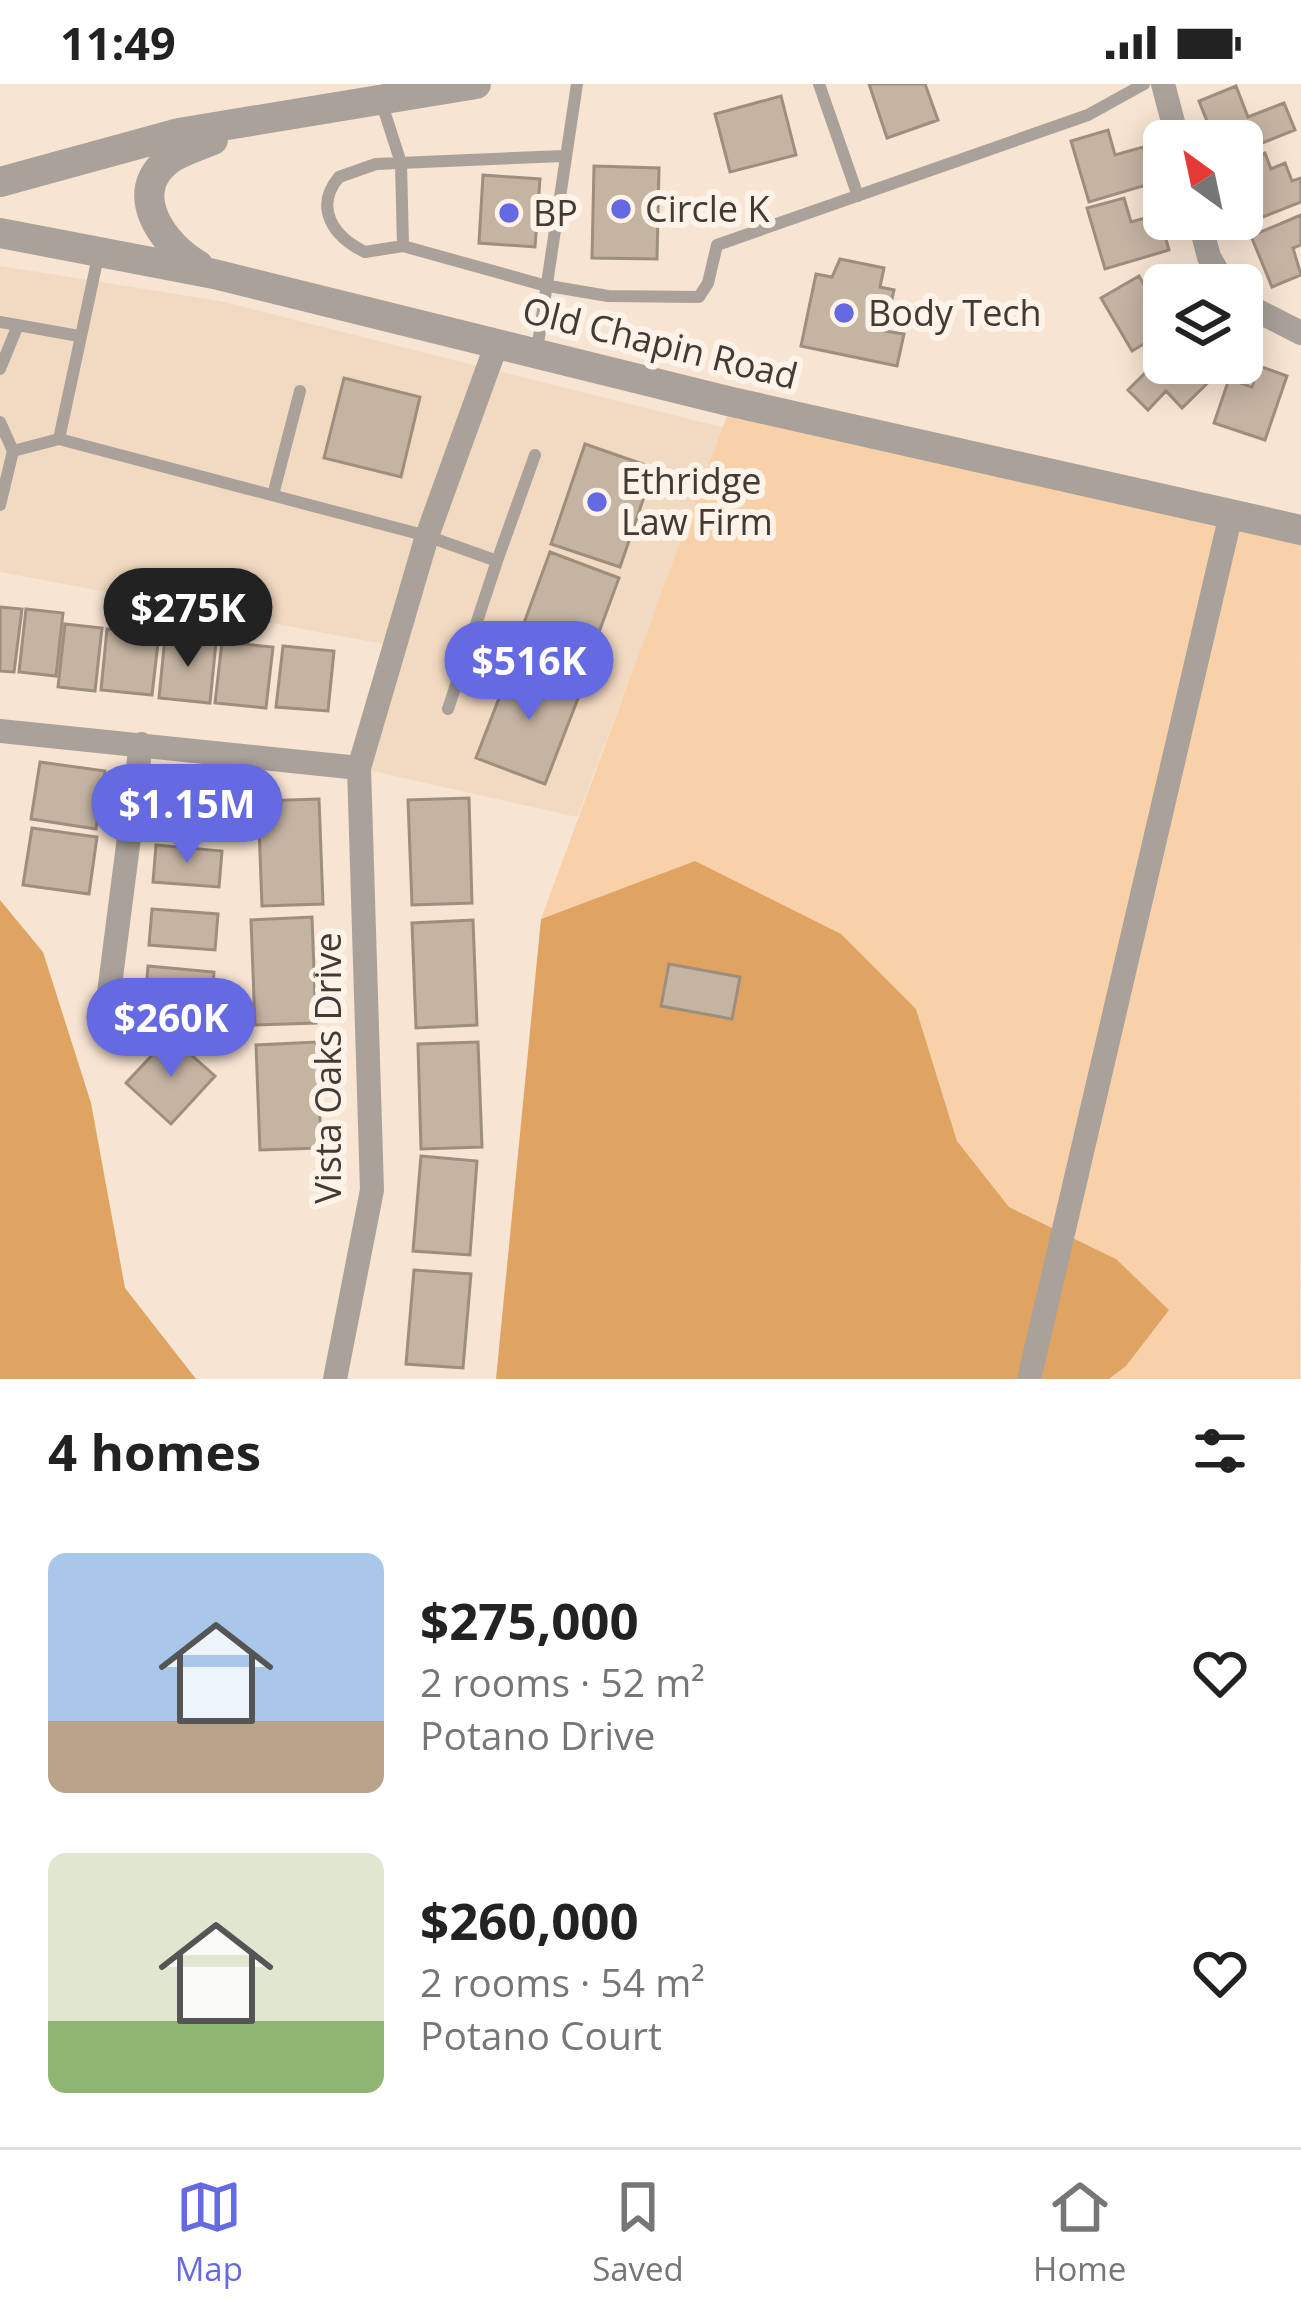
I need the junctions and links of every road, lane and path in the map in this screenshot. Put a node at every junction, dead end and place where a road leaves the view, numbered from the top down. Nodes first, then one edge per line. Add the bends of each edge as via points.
1 (476, 84) edge
2 (577, 84) edge
3 (818, 84) edge
4 (1144, 84) edge
5 (1163, 84) edge
6 (381, 101) junction
7 (1172, 120) edge
8 (254, 121) junction
9 (563, 156) junction
10 (401, 164) junction
11 (0, 182) edge
12 (858, 196) junction
13 (0, 232) edge
14 (403, 246) junction
15 (99, 250) junction
16 (214, 274) junction
17 (543, 285) junction
18 (1263, 314) edge
19 (0, 322) edge
20 (18, 325) junction
21 (1301, 333) edge
22 (79, 337) junction
23 (497, 343) junction
24 (537, 353) junction
25 (0, 369) edge
26 (300, 391) dead end
27 (0, 422) edge
28 (59, 439) junction
29 (13, 451) junction
30 (535, 455) dead end
31 (274, 495) junction
32 (2, 499) edge
33 (1231, 514) junction
34 (1301, 530) edge
35 (428, 536) junction
36 (497, 561) junction
37 (448, 709) dead end
38 (0, 731) edge
39 (140, 744) junction
40 (359, 769) junction
41 (110, 993) dead end
42 (335, 1379) edge
43 (1029, 1379) edge

1 - 6 street
2 - 9 lane
3 - 12 lane
4 - 12 lane via 1088,115
5 - 7 street
6 - 8 street
6 - 10 lane
8 - 11 street
8 - 16 street via 166,161 151,188 152,220 162,237
9 - 10 lane
9 - 17 lane
10 - 14 lane
10 - 14 lane via 348,172 326,202 350,245 365,252
12 - 17 lane via 717,245 699,297
13 - 15 street, Old Chapin Road
14 - 17 lane
15 - 16 street, Old Chapin Road
15 - 22 lane
16 - 23 street, Old Chapin Road
17 - 24 lane
18 - 21 street
19 - 20 lane
20 - 22 lane
20 - 25 lane
22 - 28 lane
23 - 24 street, Old Chapin Road
23 - 35 street, Vista Oaks Drive
24 - 33 street, Old Chapin Road
26 - 31 lane
27 - 29 lane
28 - 29 lane
28 - 31 lane
29 - 32 lane
30 - 36 lane
31 - 35 lane
33 - 34 street, Old Chapin Road
33 - 43 street
35 - 36 lane
35 - 40 street, Vista Oaks Drive
36 - 37 lane
38 - 39 street
39 - 40 street
39 - 41 street
40 - 42 street, Vista Oaks Drive via 372,1190

